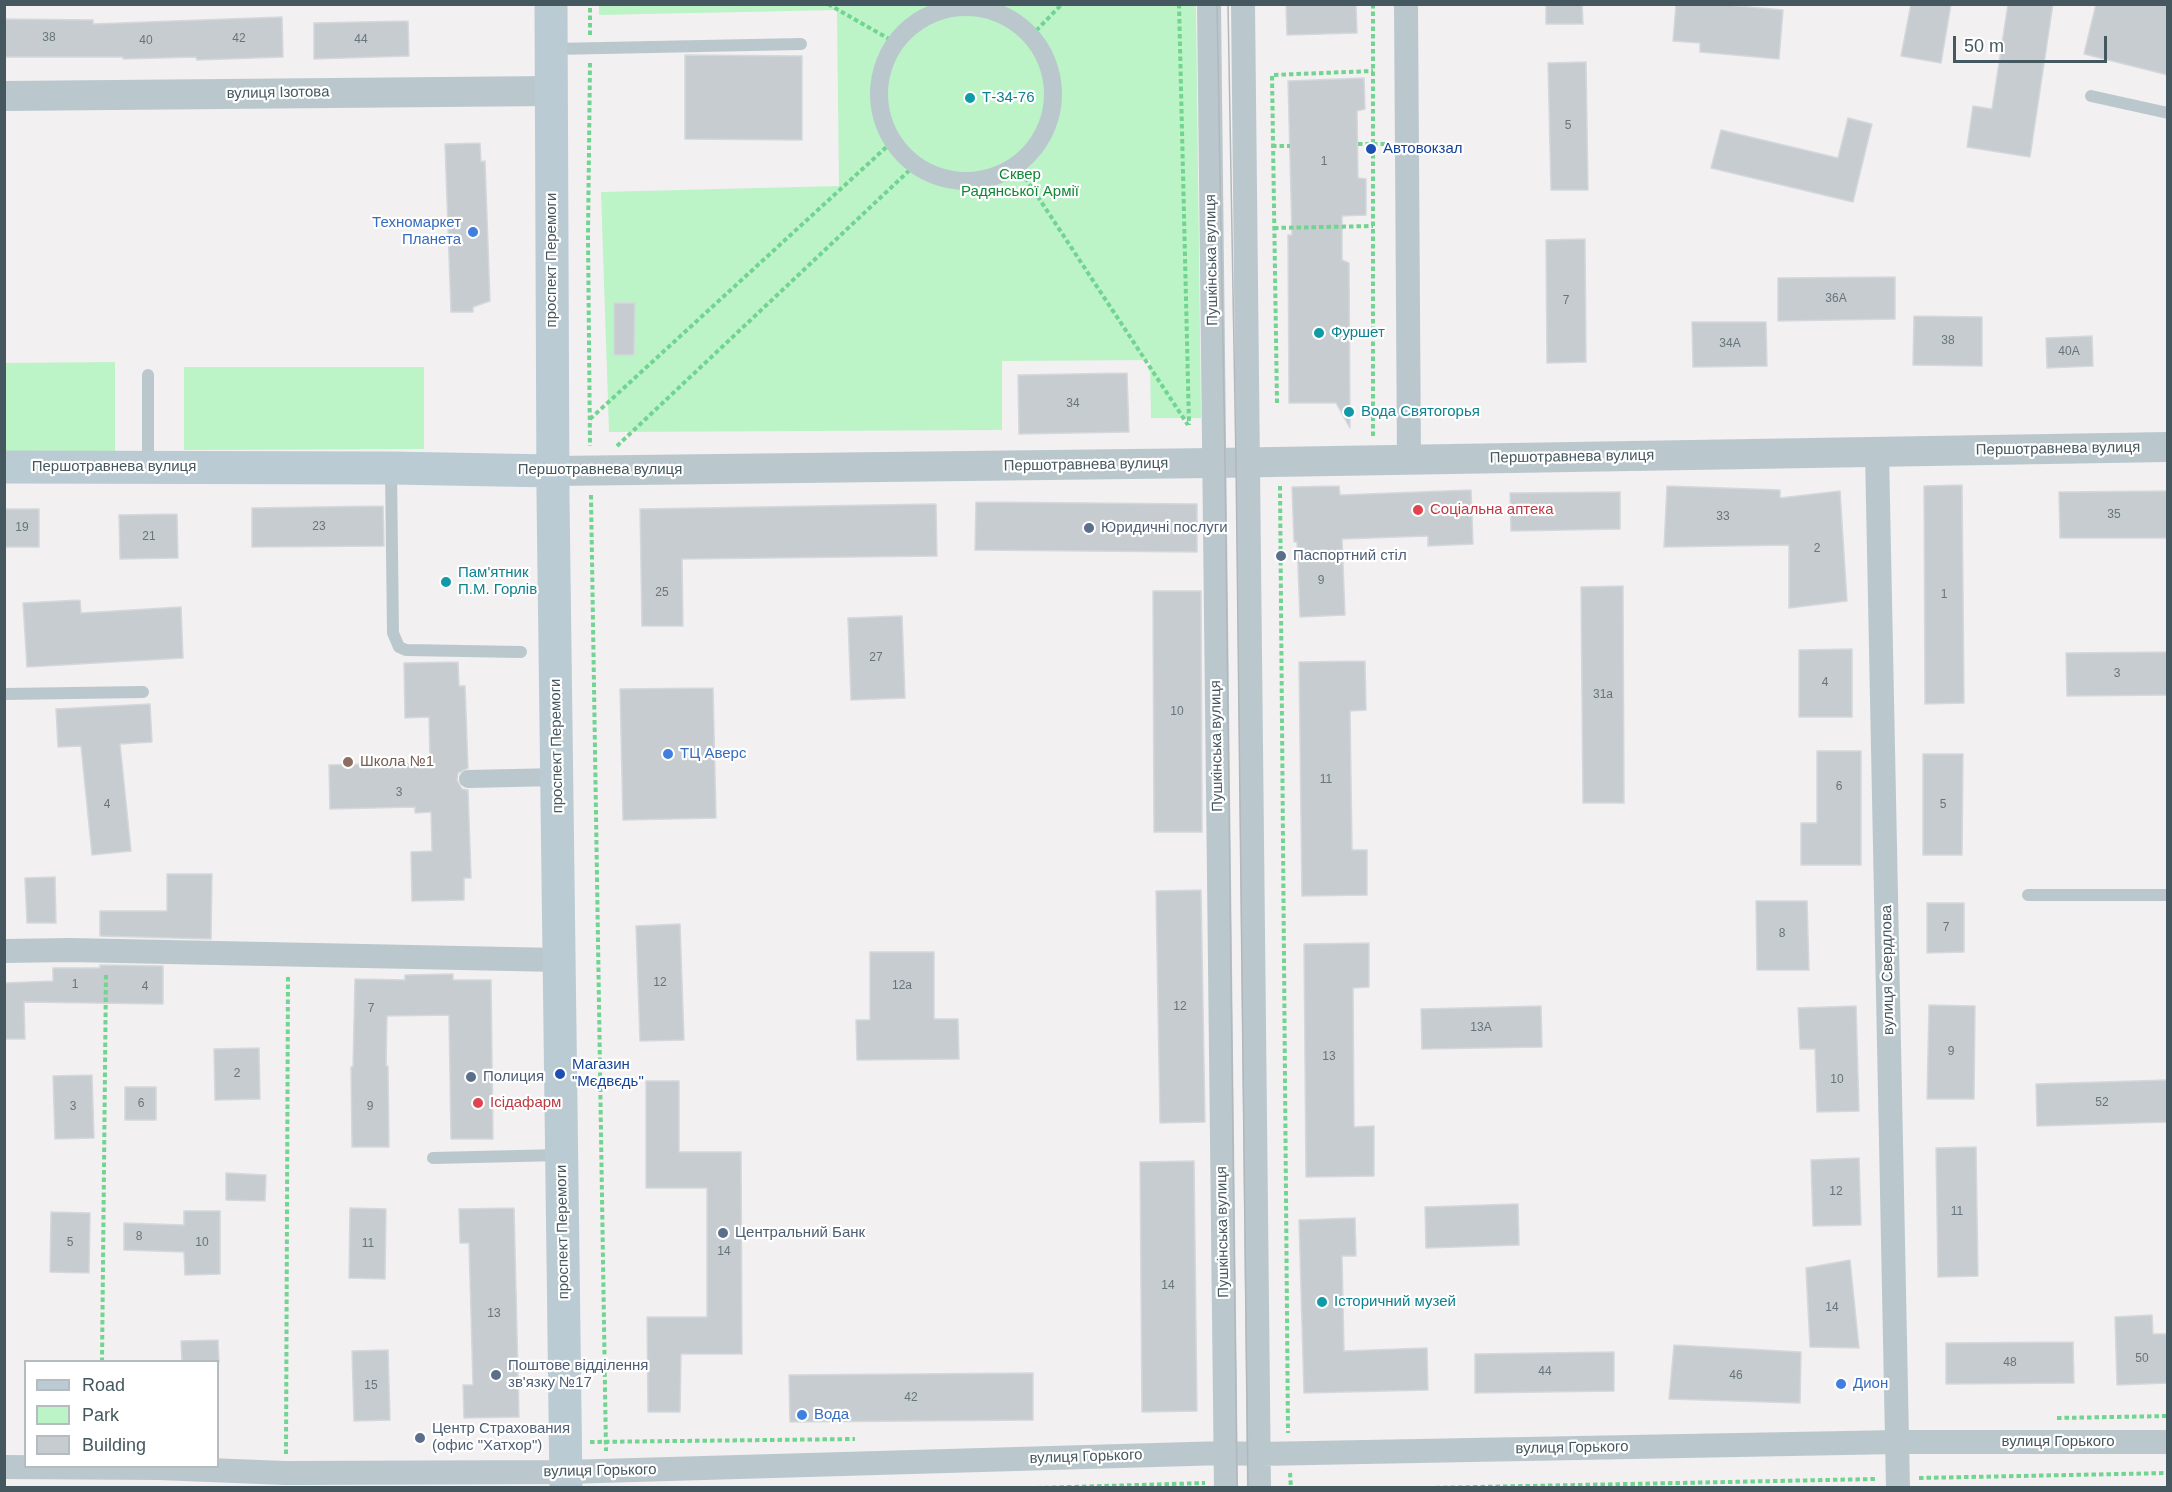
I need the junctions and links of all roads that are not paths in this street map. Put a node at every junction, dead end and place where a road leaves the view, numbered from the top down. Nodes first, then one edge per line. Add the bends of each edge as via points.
1 (551, 4) edge
2 (1209, 4) edge
3 (1243, 4) edge
4 (1406, 4) edge
5 (801, 44) dead end
6 (551, 49) junction
7 (551, 91) junction
8 (4, 96) edge
9 (2091, 96) dead end
10 (2168, 113) edge
11 (915, 165) joint
12 (148, 375) dead end
13 (2168, 447) edge
14 (1877, 452) junction
15 (1409, 460) junction
16 (1249, 461) junction
17 (1214, 463) junction
18 (4, 467) edge
19 (148, 467) junction
20 (391, 468) junction
21 (553, 471) junction
22 (522, 652) dead end
23 (142, 692) dead end
24 (4, 694) edge
25 (557, 777) junction
26 (468, 779) dead end
27 (2028, 895) dead end
28 (2168, 895) edge
29 (4, 951) edge
30 (559, 960) junction
31 (562, 1155) junction
32 (433, 1158) dead end
33 (1898, 1442) junction
34 (2168, 1442) edge
35 (1226, 1453) junction
36 (1258, 1454) junction
37 (4, 1467) edge
38 (24, 1467) edge
39 (159, 1468) edge
40 (566, 1480) edge
41 (1898, 1483) edge
42 (1226, 1485) edge
43 (1259, 1488) edge

1 - 6 main road, проспект Перемоги
2 - 17 street, Пушкінська вулиця
3 - 16 street
4 - 15 street
5 - 6 lane
6 - 7 main road, проспект Перемоги
7 - 8 street, вулиця Ізотова
7 - 21 main road, проспект Перемоги
9 - 10 lane
11 - 11 street via 956,181 977,181 1017,165 1032,151 1051,114 1053,93 1042,53 1016,23 981,8 942,10 924,18 896,43 880,81 879,102 892,141
12 - 19 lane
13 - 14 street, Першотравнева вулиця
14 - 15 street, Першотравнева вулиця
14 - 33 street, вулиця Свердлова
15 - 16 street, Першотравнева вулиця
16 - 17 street, Першотравнева вулиця
16 - 36 street
17 - 21 street, Першотравнева вулиця
17 - 35 street, Пушкінська вулиця
18 - 19 main road, Першотравнева вулиця
19 - 20 main road, Першотравнева вулиця
20 - 21 main road, Першотравнева вулиця
20 - 22 lane via 393,633 399,647
21 - 25 main road, проспект Перемоги
23 - 24 lane
25 - 26 street
25 - 30 main road, проспект Перемоги
27 - 28 lane
29 - 30 street
30 - 31 main road, проспект Перемоги
31 - 32 lane
31 - 40 main road, проспект Перемоги
33 - 34 street, вулиця Горького
33 - 36 street, вулиця Горького
33 - 41 street, вулиця Свердлова
35 - 36 street, вулиця Горького
35 - 40 street, вулиця Горького via 605,1471
35 - 42 street, Пушкінська вулиця
36 - 43 street
37 - 38 street, вулиця Горького
39 - 40 street, вулиця Горького

